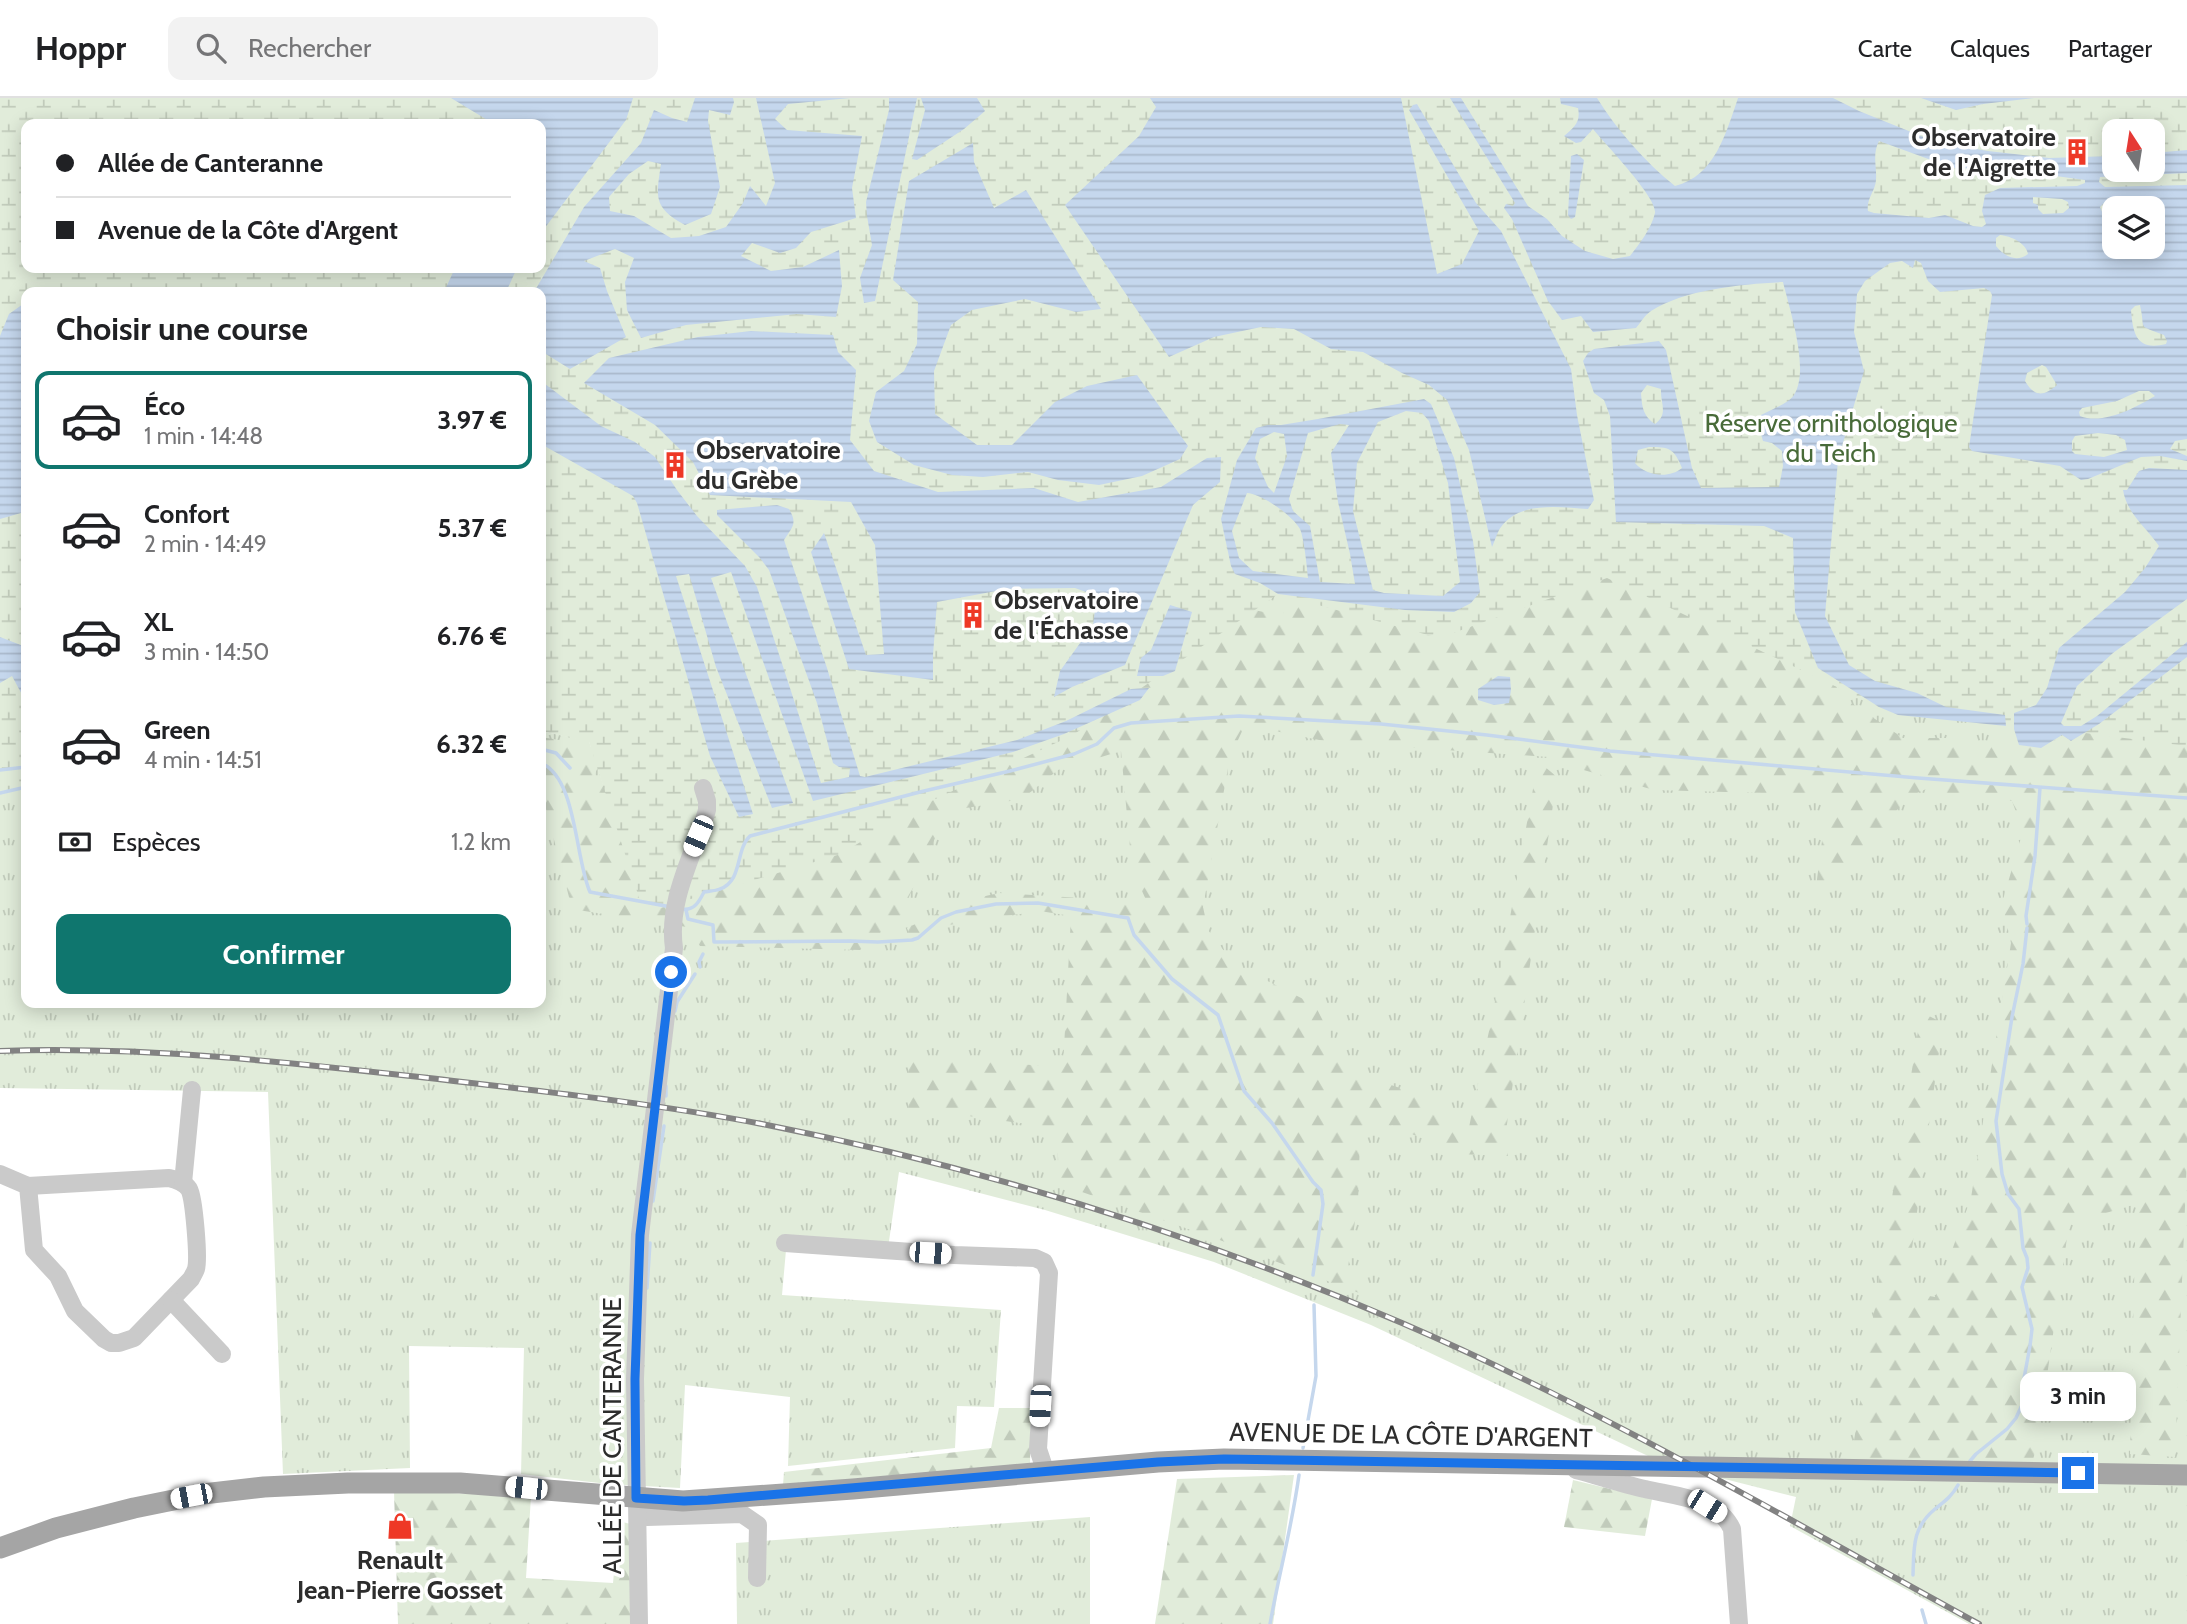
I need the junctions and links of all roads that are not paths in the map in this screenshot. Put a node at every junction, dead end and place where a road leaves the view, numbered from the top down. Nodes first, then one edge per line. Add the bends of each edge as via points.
1 (703, 789) dead end
2 (192, 1090) dead end
3 (0, 1174) edge
4 (183, 1183) junction
5 (28, 1186) junction
6 (785, 1243) dead end
7 (171, 1300) junction
8 (222, 1354) dead end
9 (1562, 1466) junction
10 (1651, 1467) junction
11 (1044, 1472) junction
12 (2187, 1475) edge
13 (1646, 1489) junction
14 (1667, 1493) junction
15 (636, 1498) junction
16 (741, 1506) junction
17 (647, 1517) dead end
18 (0, 1548) edge
19 (757, 1578) dead end
20 (639, 1624) edge
21 (1739, 1624) edge

1 - 15 street, ALLÉE DE CANTERANNE via 707,810 685,870 672,934 640,1235
2 - 4 street
3 - 5 street
4 - 5 street via 169,1178
4 - 7 street via 192,1198 196,1270
5 - 7 street via 34,1250 58,1276 75,1311 104,1339 120,1343 134,1338
6 - 11 street via 1044,1262 1049,1273 1038,1449
7 - 8 street
9 - 10 main road, AVENUE DE LA CÔTE D'ARGENT
9 - 11 main road, AVENUE DE LA CÔTE D'ARGENT via 1224,1459
9 - 13 street
10 - 12 main road, AVENUE DE LA CÔTE D'ARGENT
10 - 13 street
10 - 14 street
11 - 16 main road, AVENUE DE LA CÔTE D'ARGENT
13 - 14 street
14 - 21 street via 1696,1500 1728,1521
15 - 16 main road, AVENUE DE LA CÔTE D'ARGENT
15 - 18 main road, AVENUE DE LA CÔTE D'ARGENT via 460,1483 264,1487 134,1508
15 - 20 street, ALLÉE DE CANTERANNE
16 - 17 street
16 - 19 street via 758,1525

